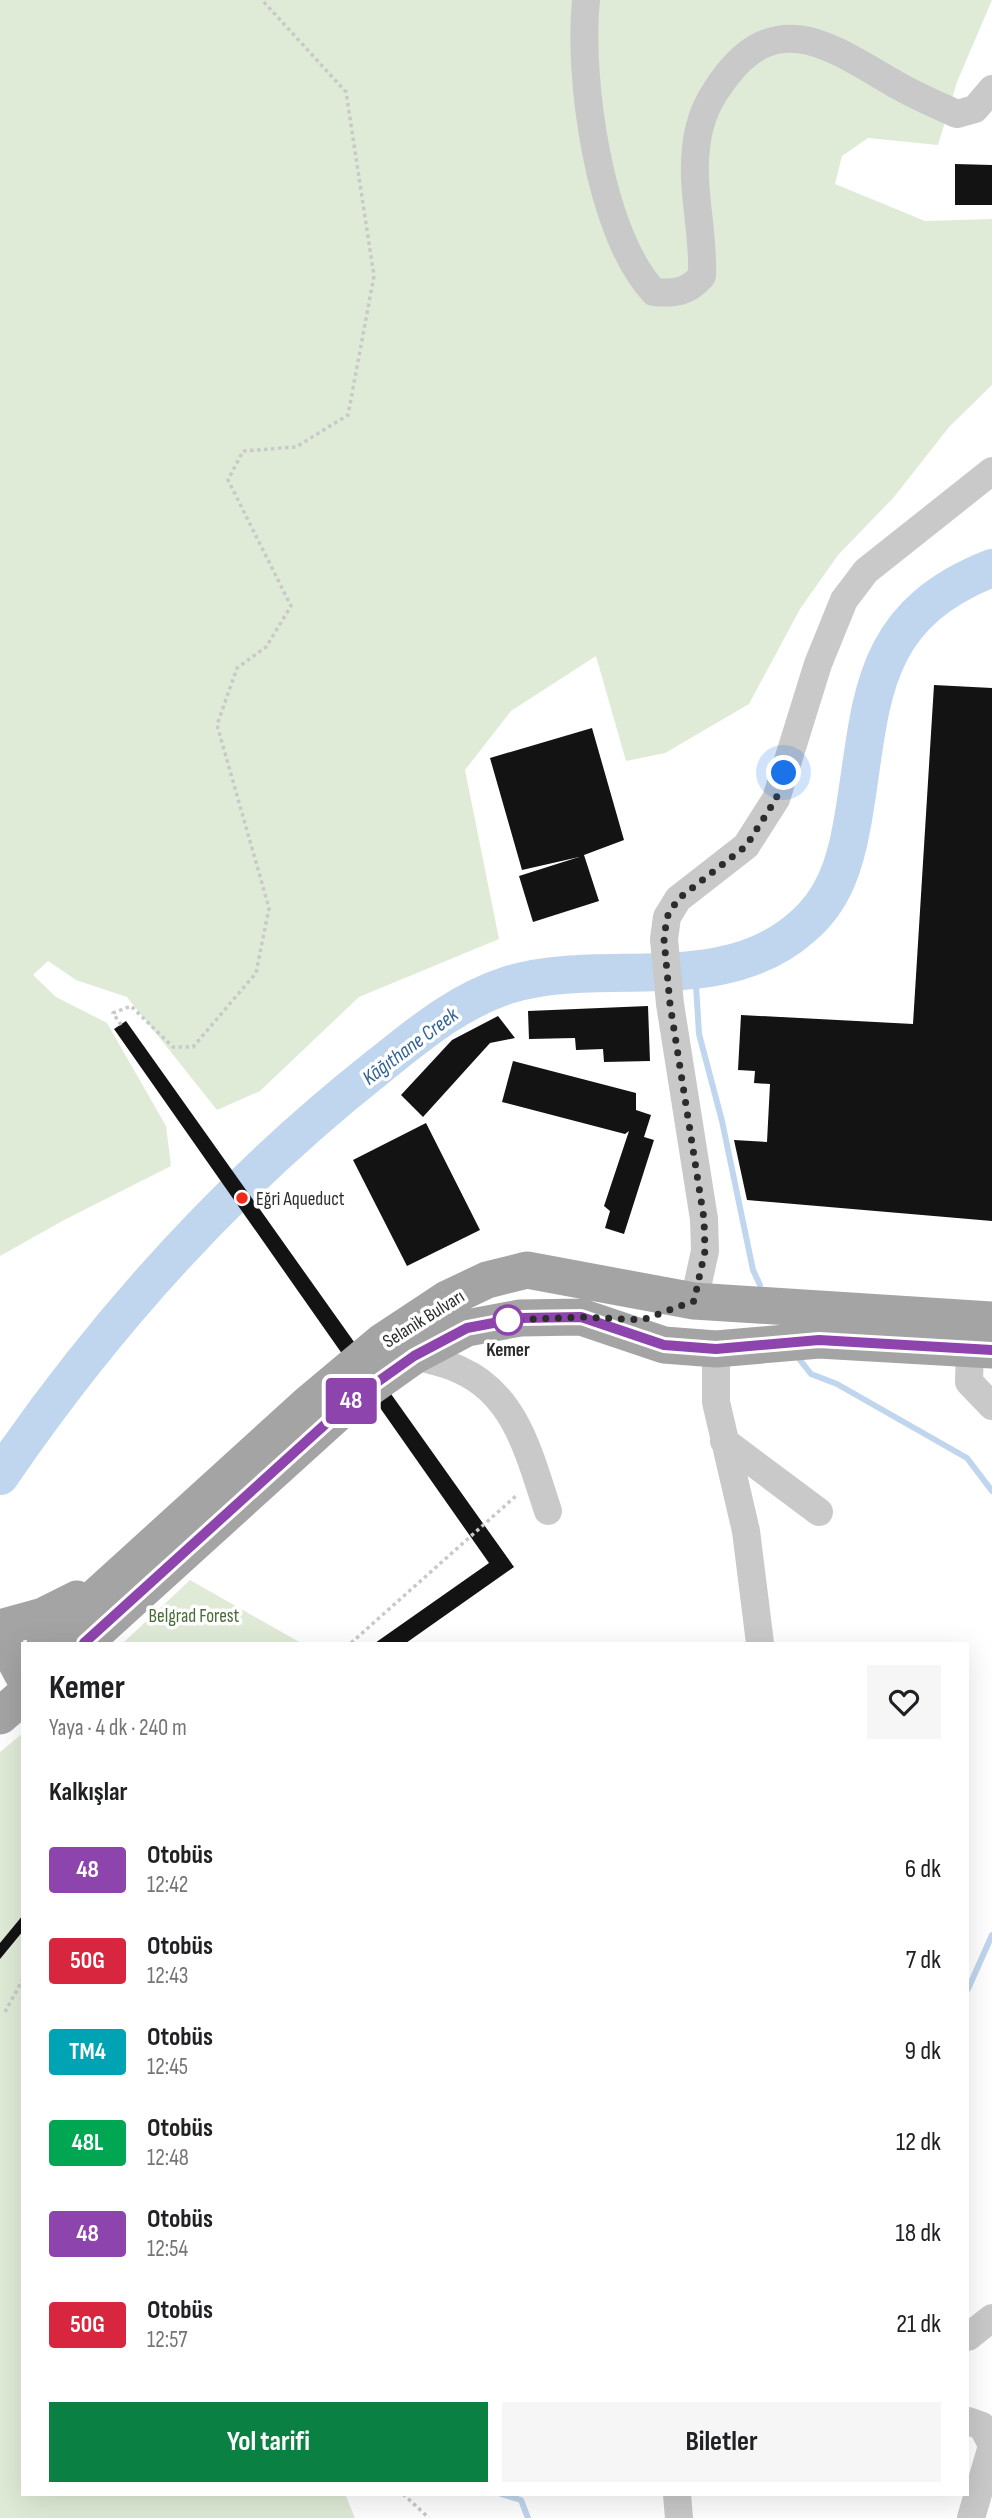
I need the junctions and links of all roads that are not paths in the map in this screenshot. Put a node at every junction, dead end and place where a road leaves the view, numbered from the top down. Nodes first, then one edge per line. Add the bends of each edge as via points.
1 (586, 0) edge
2 (992, 89) edge
3 (992, 471) edge
4 (694, 1301) junction
5 (581, 1317) junction
6 (992, 1320) edge
7 (981, 1349) edge
8 (721, 1350) junction
9 (414, 1356) junction
10 (992, 1406) edge
11 (724, 1441) junction
12 (548, 1511) dead end
13 (819, 1512) dead end
14 (116, 1580) junction
15 (0, 1628) edge
16 (48, 1642) edge
17 (85, 1642) edge
18 (760, 1642) edge
19 (16, 1671) edge
20 (0, 1716) edge
21 (992, 2318) edge
22 (969, 2336) edge
23 (969, 2421) edge
24 (992, 2445) edge
25 (677, 2496) edge
26 (679, 2518) edge
27 (971, 2518) edge

1 - 2 street via 592,128 606,191 637,274 654,292 673,294 692,287 702,276 695,148 707,101 733,68 764,42 800,38 831,47 957,114 975,109
3 - 4 street via 866,571 844,600 818,664 776,799 746,846 678,899 667,917 664,939 670,1004 704,1219 705,1251
4 - 5 main road via 642,1320
4 - 6 main road, Selanik Bulvarı
4 - 8 main road
4 - 14 main road, Selanik Bulvarı via 527,1270 487,1280 447,1299 382,1342
5 - 8 main road, Selanik Bulvarı via 664,1345
5 - 9 main road, Selanik Bulvarı via 520,1318 467,1328
7 - 8 main road, Selanik Bulvarı via 819,1340
7 - 10 street via 969,1382
8 - 11 street via 716,1402
9 - 12 street via 461,1370 493,1391 509,1410
9 - 17 main road, Selanik Bulvarı via 352,1400
11 - 13 street
11 - 18 street via 746,1531
14 - 15 main road via 43,1616
14 - 16 main road, Selanik Bulvarı
19 - 20 main road, Selanik Bulvarı
21 - 22 street
23 - 24 street via 982,2426
24 - 27 street
25 - 26 street

